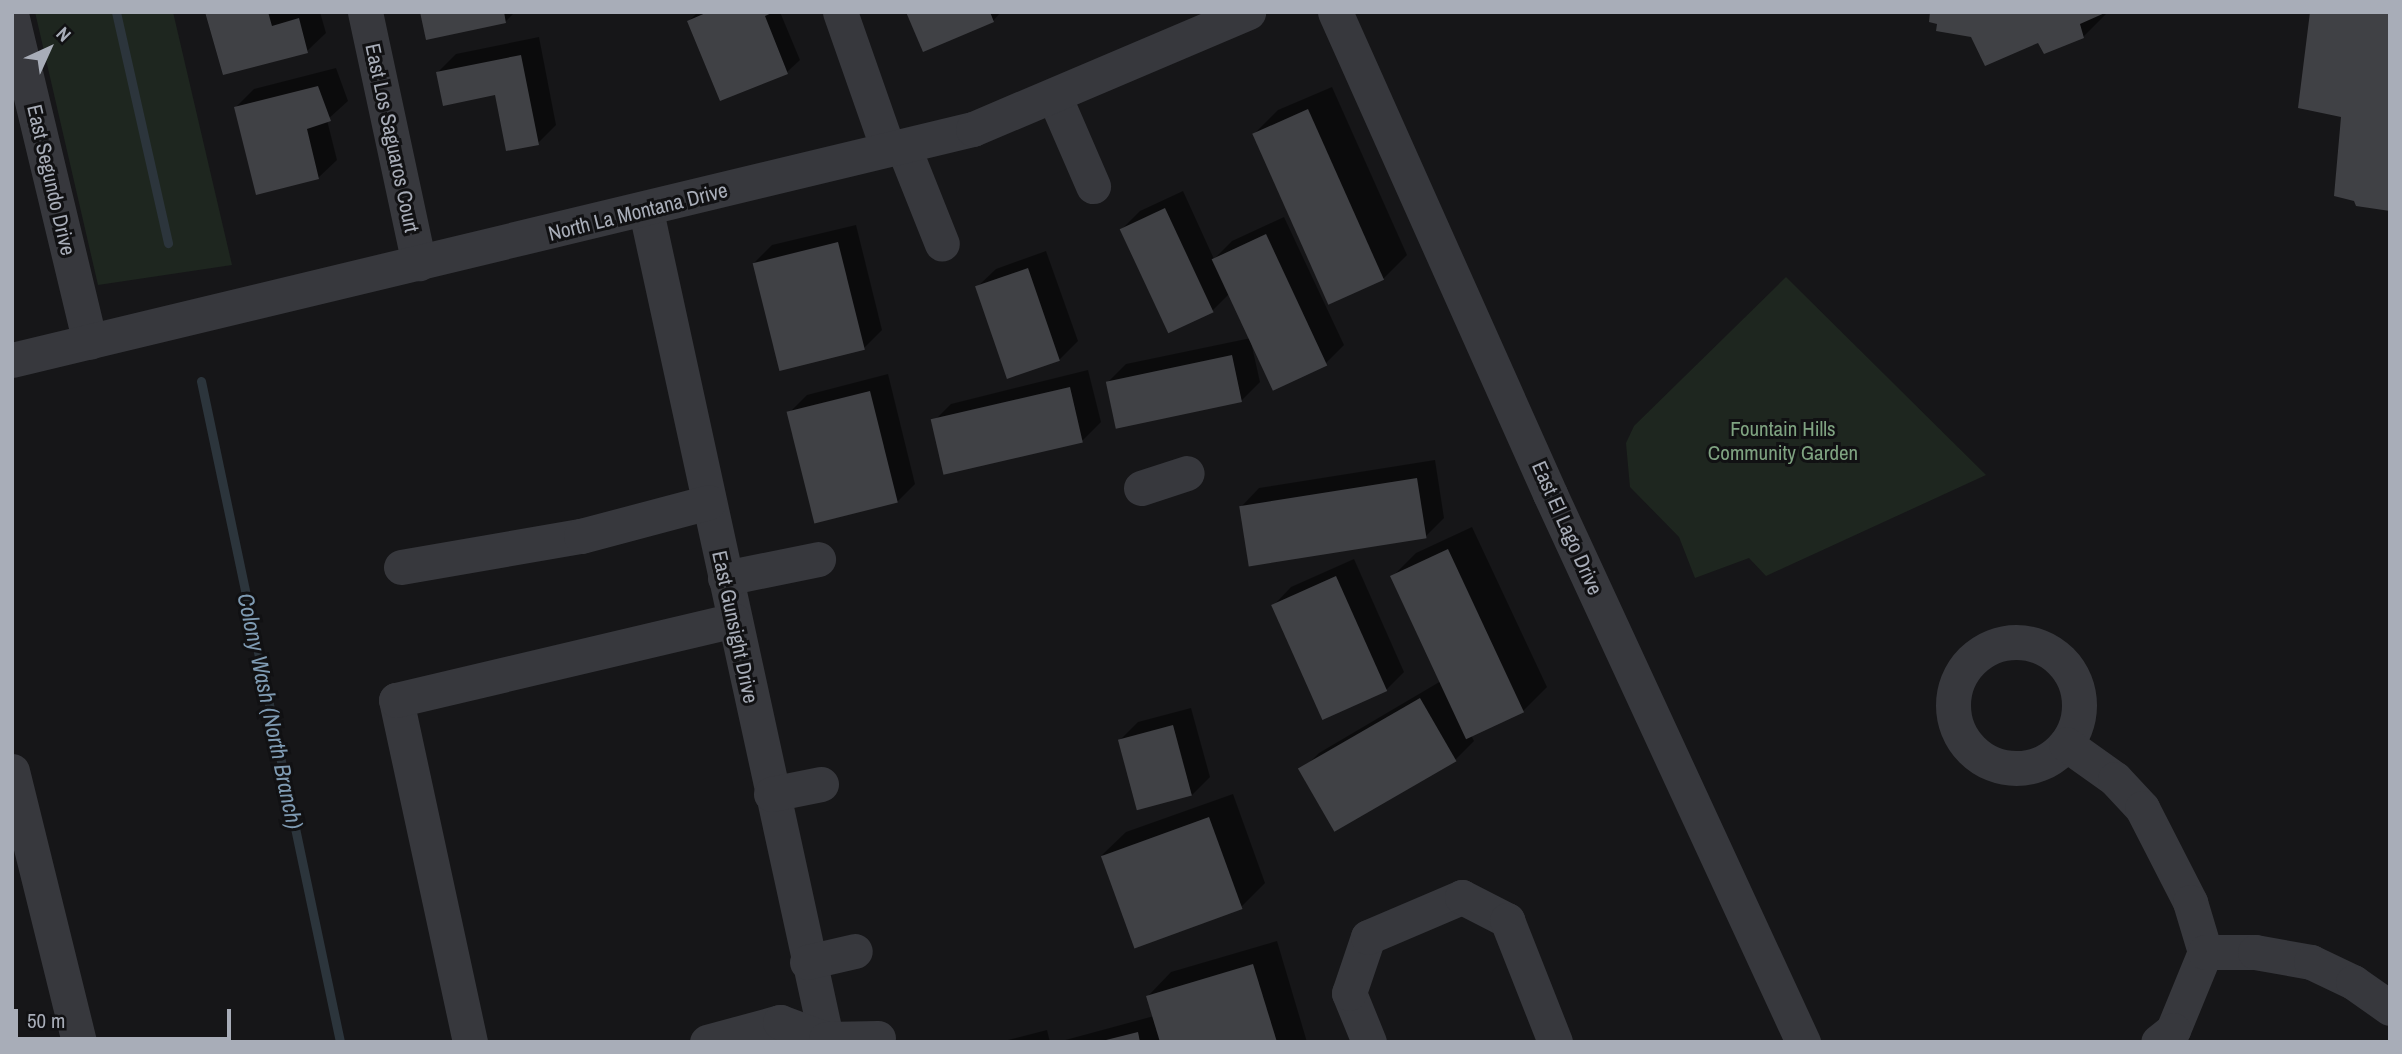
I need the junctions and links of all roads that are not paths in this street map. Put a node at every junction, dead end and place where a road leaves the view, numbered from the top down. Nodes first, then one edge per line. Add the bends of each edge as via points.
1 (365, 12) edge
2 (840, 12) edge
3 (1248, 12) edge
4 (1335, 12) edge
5 (12, 18) edge
6 (1055, 98) junction
7 (896, 148) junction
8 (1093, 187) dead end
9 (646, 211) junction
10 (942, 244) dead end
11 (419, 263) junction
12 (90, 342) junction
13 (12, 360) edge
14 (1187, 473) dead end
15 (1141, 488) dead end
16 (709, 502) junction
17 (818, 558) dead end
18 (401, 567) dead end
19 (725, 578) junction
20 (734, 620) junction
21 (2066, 744) dead end
22 (12, 771) edge
23 (821, 784) dead end
24 (771, 794) junction
25 (855, 951) dead end
26 (2205, 952) junction
27 (807, 962) junction
28 (2390, 1008) edge
29 (878, 1038) dead end
30 (827, 1040) edge
31 (79, 1042) edge
32 (470, 1042) edge
33 (707, 1042) edge
34 (1369, 1042) edge
35 (1555, 1042) edge
36 (1803, 1042) edge
37 (2158, 1042) edge

1 - 11 street, East Los Saguaros Court
2 - 7 street
3 - 6 street, North La Montana Drive
4 - 36 street, East El Lago Drive via 1550,494
5 - 12 street, East Segundo Drive
6 - 7 street, North La Montana Drive via 973,129
6 - 8 street
7 - 9 street, North La Montana Drive
7 - 10 street
9 - 11 street, North La Montana Drive
9 - 16 street, East Gunsight Drive
11 - 12 street, North La Montana Drive
12 - 13 street, North La Montana Drive
14 - 15 street
16 - 18 street via 581,536
16 - 19 street, East Gunsight Drive
17 - 19 street
19 - 20 street, East Gunsight Drive
20 - 24 street, East Gunsight Drive
20 - 32 street via 396,700
21 - 26 street via 2115,779 2142,808 2190,901
22 - 31 street
23 - 24 street
24 - 27 street, East Gunsight Drive
25 - 27 street
26 - 28 street via 2255,951 2311,962 2353,982
26 - 37 street via 2172,1030
27 - 30 street, East Gunsight Drive
29 - 30 street
30 - 33 street via 780,1022
34 - 35 street via 1349,993 1367,937 1462,897 1507,920

